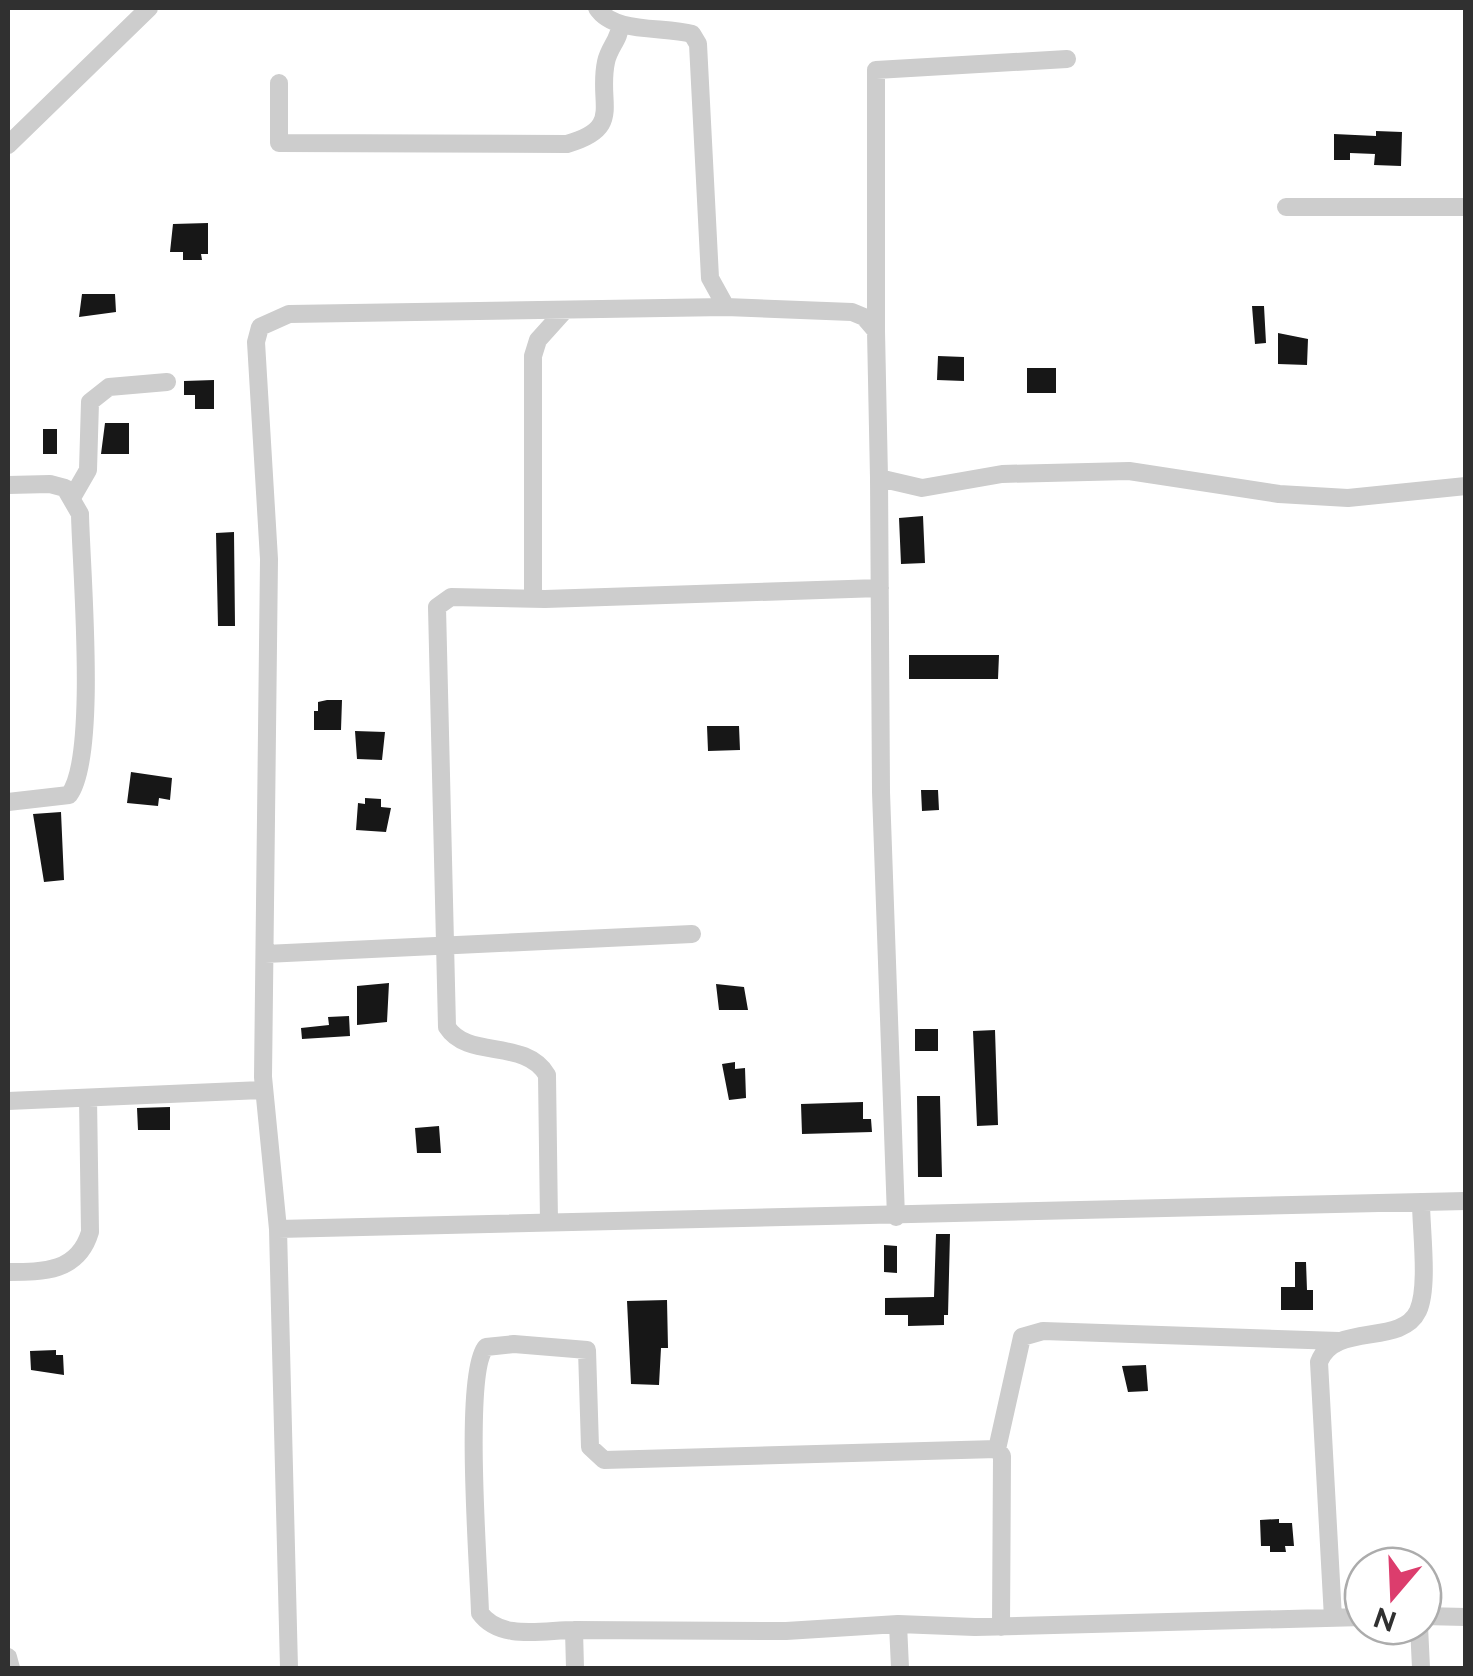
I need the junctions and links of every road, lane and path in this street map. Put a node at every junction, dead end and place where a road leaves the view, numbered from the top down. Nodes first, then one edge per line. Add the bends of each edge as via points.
1 (149, 8) edge
2 (597, 8) edge
3 (620, 25) junction
4 (1067, 59) dead end
5 (279, 83) dead end
6 (8, 145) edge
7 (1286, 206) dead end
8 (1466, 207) edge
9 (710, 278) junction
10 (726, 307) junction
11 (688, 308) junction
12 (565, 310) junction
13 (876, 331) junction
14 (166, 382) dead end
15 (878, 478) junction
16 (8, 485) edge
17 (1466, 486) edge
18 (73, 496) junction
19 (880, 588) junction
20 (533, 599) junction
21 (8, 802) edge
22 (692, 934) dead end
23 (442, 945) junction
24 (264, 954) junction
25 (264, 1090) junction
26 (88, 1098) junction
27 (8, 1101) edge
28 (1421, 1202) junction
29 (1466, 1202) edge
30 (896, 1217) junction
31 (550, 1222) junction
32 (278, 1229) junction
33 (8, 1272) edge
34 (1339, 1341) junction
35 (997, 1449) junction
36 (1333, 1618) junction
37 (1343, 1618) edge
38 (898, 1624) junction
39 (1001, 1626) junction
40 (574, 1630) junction
41 (8, 1657) edge
42 (10, 1668) edge
43 (289, 1668) edge
44 (575, 1668) edge
45 (900, 1668) edge

1 - 6 street
2 - 3 street
3 - 5 street via 605,64 604,120 592,138 567,144 279,143
3 - 9 street via 670,28 692,34 698,44
4 - 13 street via 876,70
7 - 8 street
9 - 10 street
9 - 11 street
10 - 11 street
10 - 13 street via 852,312
11 - 12 street
12 - 20 street via 538,340 533,356
12 - 24 street via 290,314 260,327 270,559
13 - 15 street
14 - 18 street via 109,386 90,402 88,470
15 - 17 street via 922,488 1002,474 1129,471 1348,498
15 - 19 street
16 - 18 street via 50,484
18 - 21 street via 80,514 84,718 77,784 52,800
19 - 20 street
19 - 30 street
20 - 23 street via 451,596 436,608
22 - 23 street
23 - 24 street
23 - 31 street via 450,1033 520,1054 546,1075
24 - 25 street
25 - 26 street
25 - 32 street
26 - 27 street
26 - 33 street via 85,1249 46,1272
28 - 29 street
28 - 30 street
28 - 34 street via 1422,1298 1416,1314 1402,1326
30 - 31 street
31 - 32 street
32 - 43 street
34 - 35 street via 1043,1331 1022,1336
34 - 36 street via 1319,1362
35 - 39 street
35 - 40 street via 604,1460 590,1447 588,1350 486,1347 478,1360 474,1445 480,1613 489,1626 505,1631
36 - 37 street
36 - 39 street
38 - 39 street
38 - 40 street
38 - 45 street
40 - 44 street
41 - 42 street

